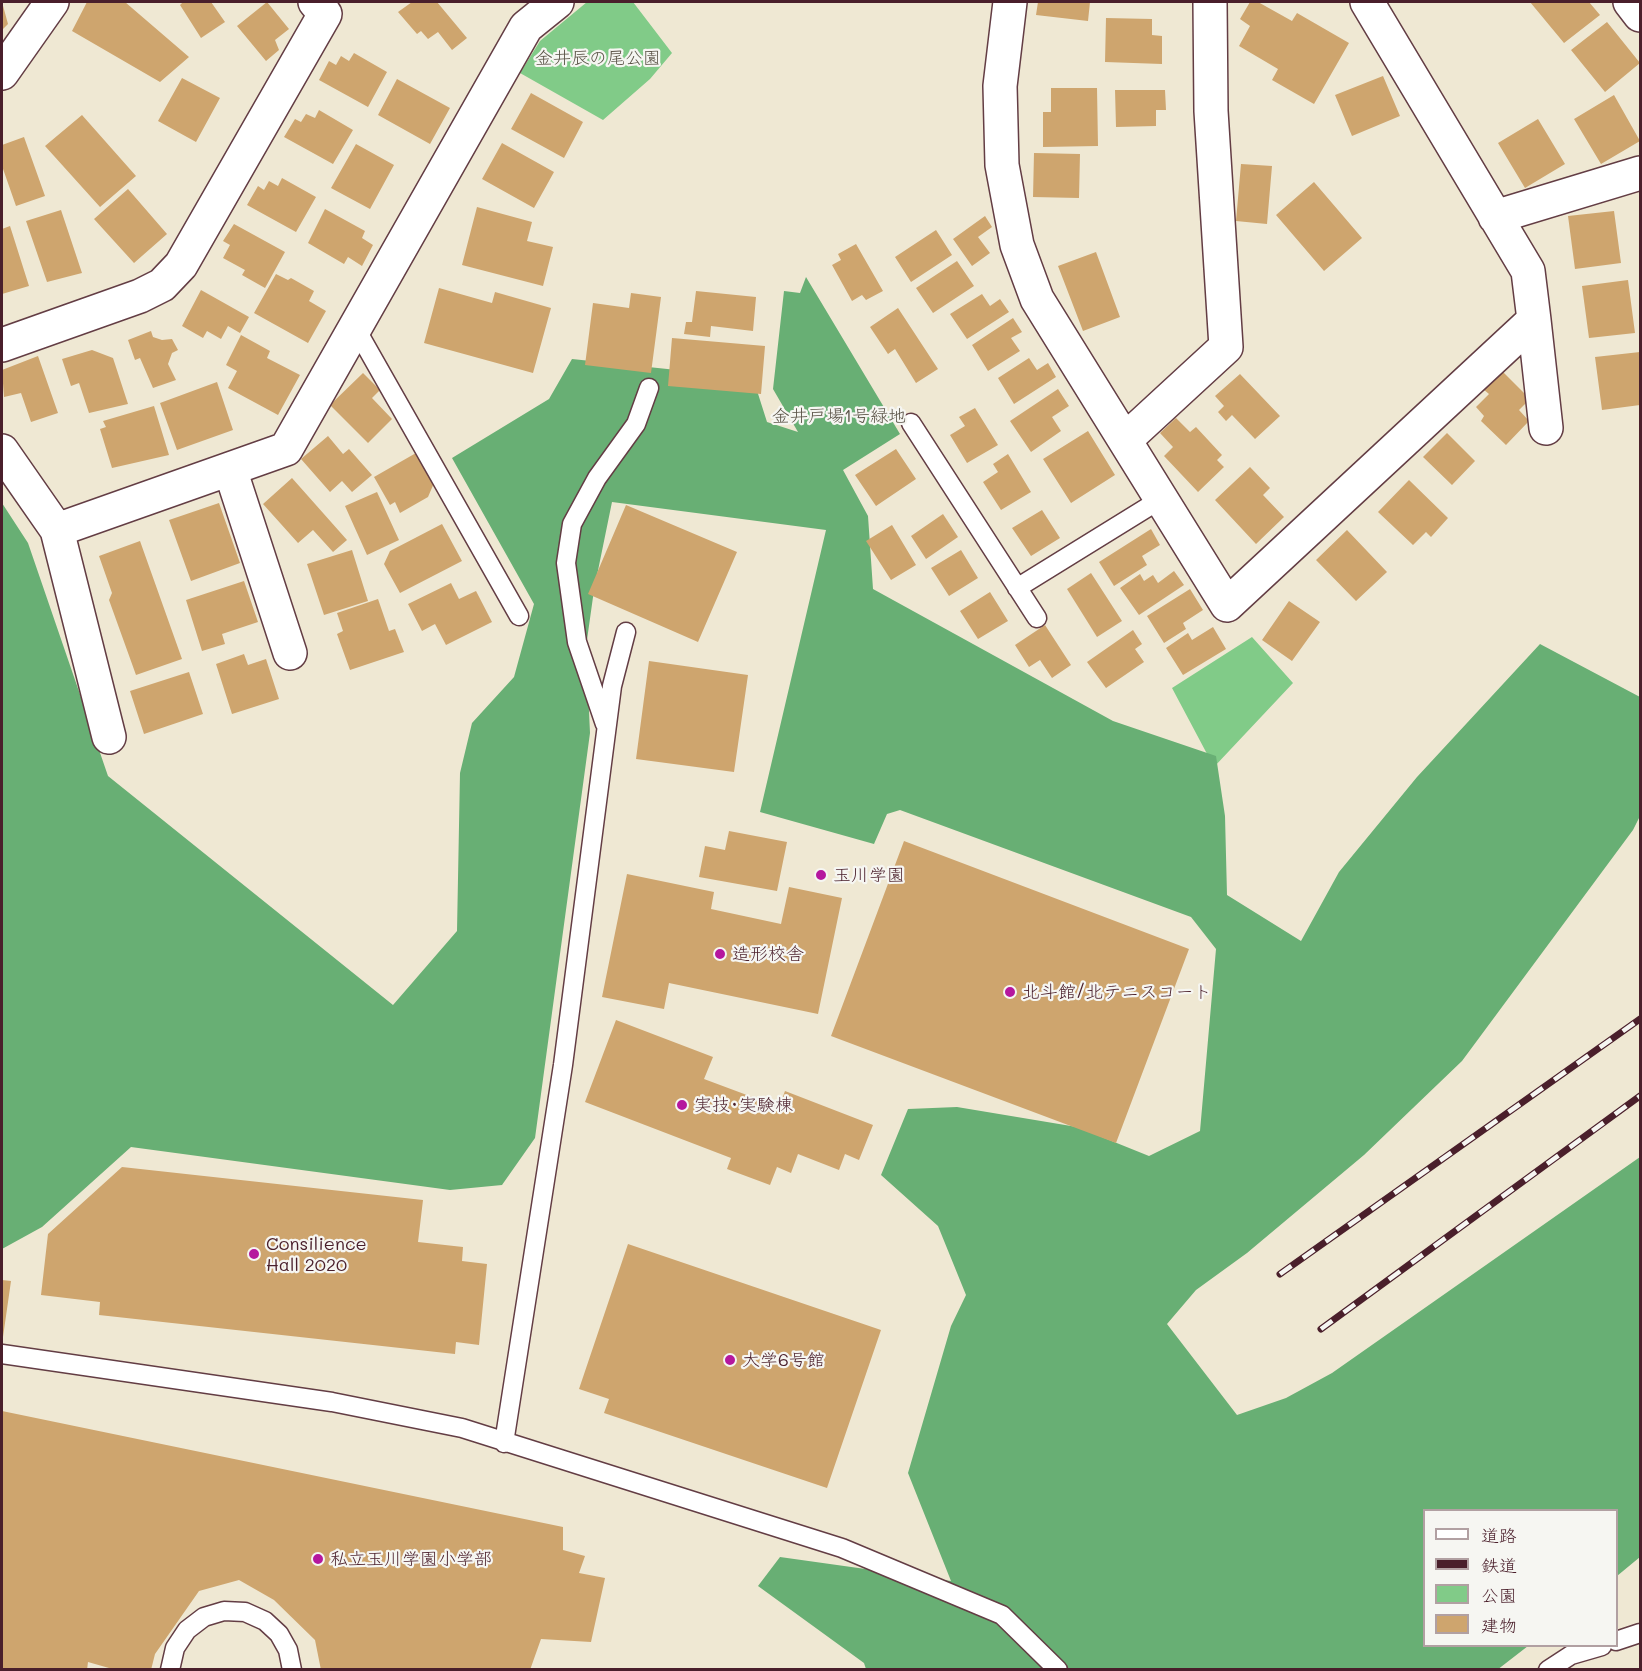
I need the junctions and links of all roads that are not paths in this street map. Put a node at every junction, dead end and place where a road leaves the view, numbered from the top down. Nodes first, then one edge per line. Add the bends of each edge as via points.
1 (52, 2) edge
2 (315, 2) edge
3 (557, 2) edge
4 (1010, 2) edge
5 (1210, 2) edge
6 (1367, 2) edge
7 (1630, 2) edge
8 (1641, 15) edge
9 (2, 74) edge
10 (1641, 173) edge
11 (1495, 217) junction
12 (1534, 320) junction
13 (355, 327) junction
14 (2, 345) edge
15 (649, 388) dead end
16 (911, 423) dead end
17 (1546, 428) dead end
18 (1125, 440) junction
19 (2, 451) edge
20 (230, 469) junction
21 (1161, 499) junction
22 (57, 530) junction
23 (1017, 588) junction
24 (519, 616) dead end
25 (1037, 618) dead end
26 (626, 632) dead end
27 (290, 652) dead end
28 (606, 729) junction
29 (109, 737) dead end
30 (2, 1354) edge
31 (504, 1443) junction
32 (1641, 1633) edge
33 (1618, 1641) edge
34 (1599, 1647) edge
35 (170, 1670) edge
36 (292, 1670) edge
37 (1058, 1670) edge
38 (1548, 1670) edge

1 - 9 street
2 - 14 street via 325,14 182,265 162,285 140,296
3 - 13 street via 526,27
4 - 18 street via 1000,87 1002,165 1017,245 1037,298
5 - 18 street via 1211,111 1226,347
6 - 11 street
7 - 8 street
10 - 11 street
11 - 12 street via 1528,271
12 - 17 street
12 - 21 street via 1227,605
13 - 20 street via 286,449
13 - 24 lane
15 - 28 lane via 636,424 597,477 572,524 566,563 577,642
16 - 23 lane
18 - 21 street
19 - 22 street
20 - 22 street
20 - 27 street
21 - 23 lane
22 - 29 street
23 - 25 lane
26 - 28 lane
28 - 31 lane via 563,1065
30 - 31 lane via 332,1402 462,1428
31 - 37 lane via 852,1552 1002,1615
32 - 33 lane
34 - 38 lane via 1571,1655
35 - 36 lane via 175,1647 187,1630 204,1617 224,1611 245,1612 279,1634 288,1650

